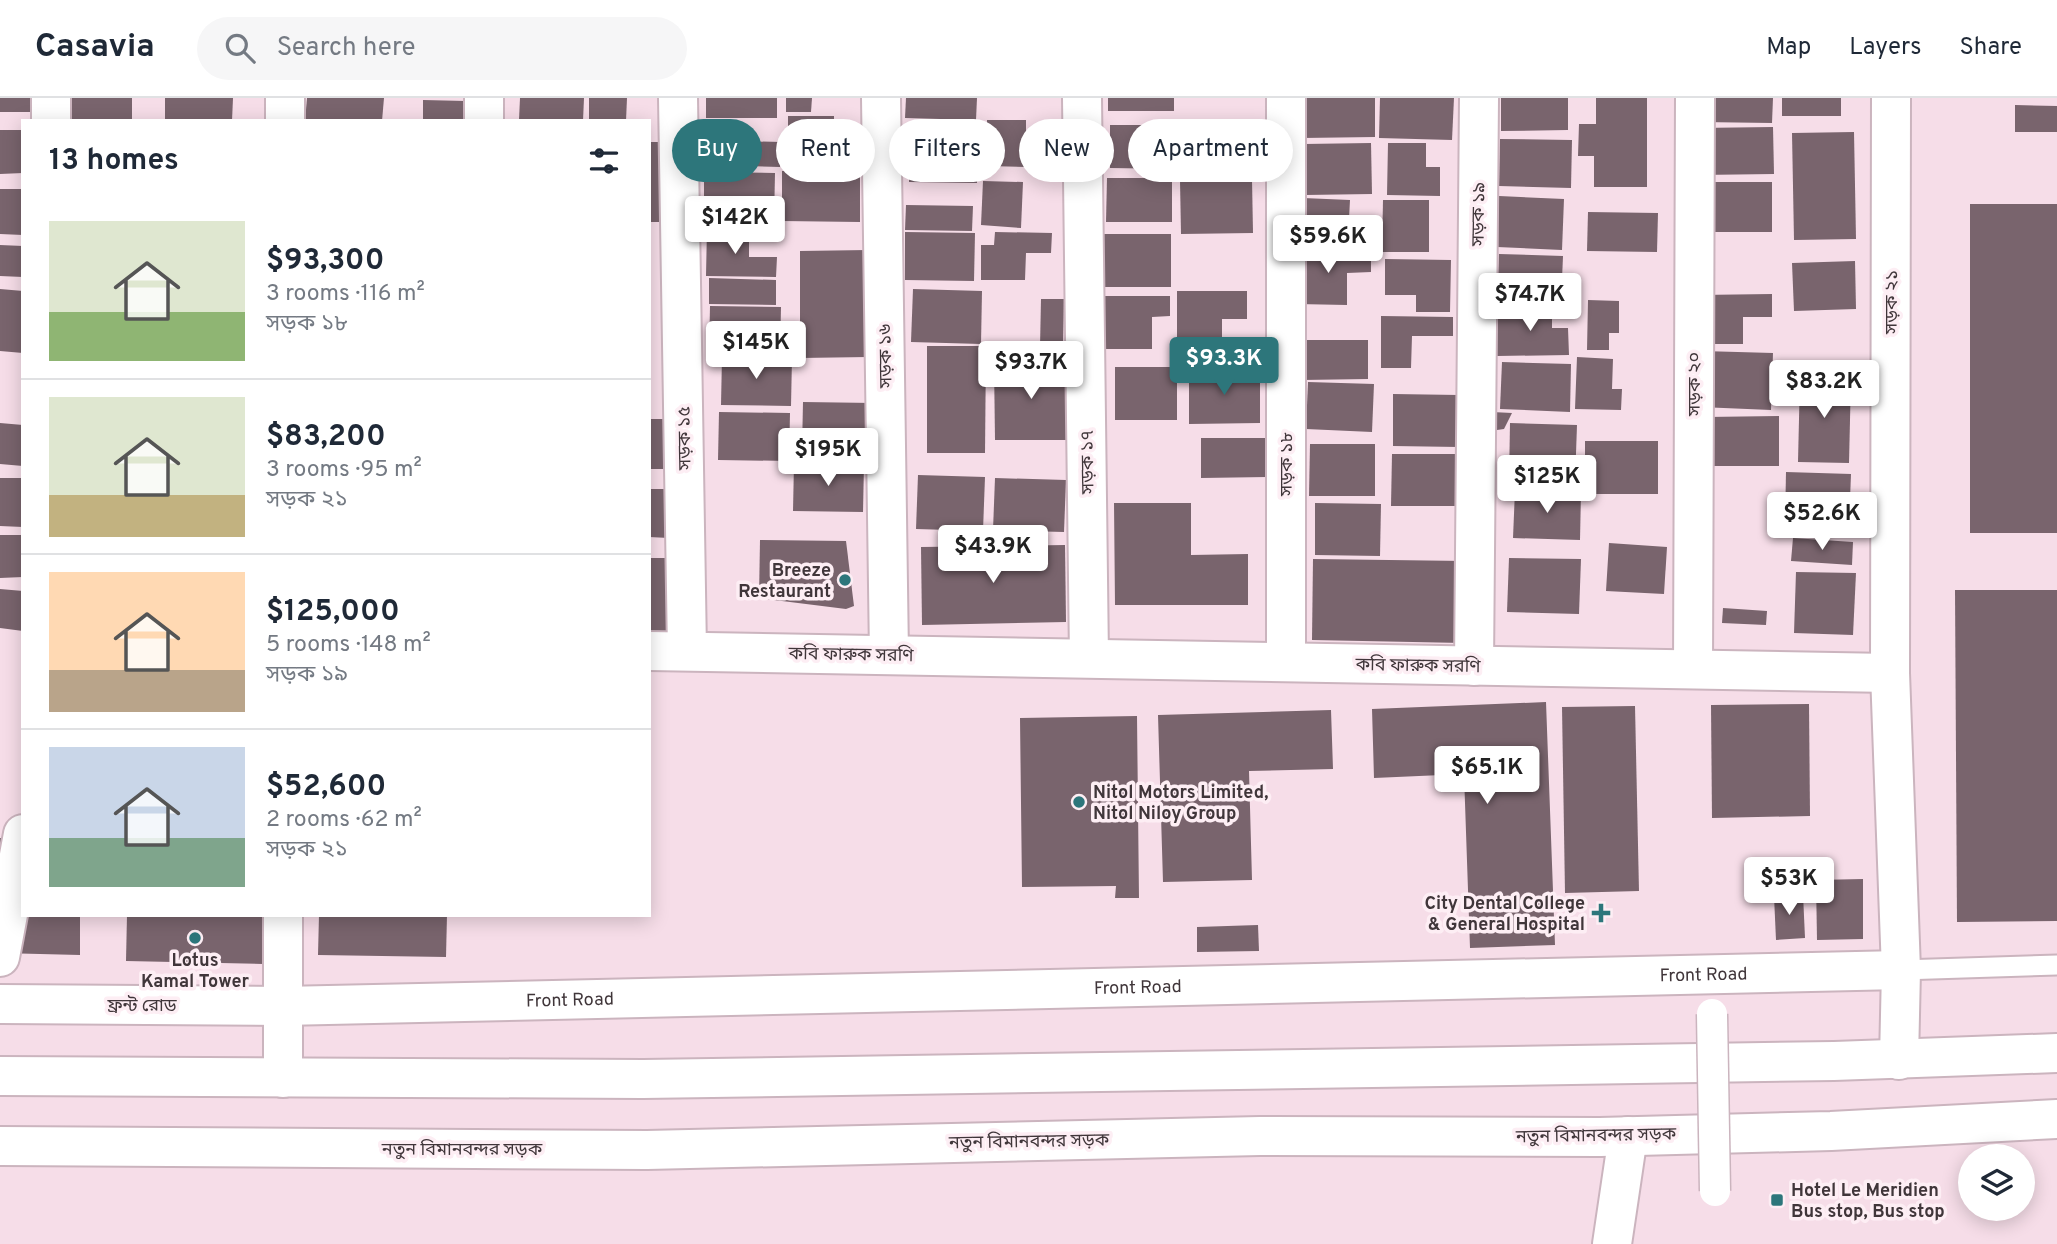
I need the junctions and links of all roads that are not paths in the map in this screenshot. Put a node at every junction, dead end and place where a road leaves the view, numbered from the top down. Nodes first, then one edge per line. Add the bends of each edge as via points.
1 (51, 98) edge
2 (285, 98) edge
3 (484, 98) edge
4 (678, 98) edge
5 (881, 98) edge
6 (1082, 98) edge
7 (1286, 98) edge
8 (1479, 98) edge
9 (1695, 98) edge
10 (1891, 98) edge
11 (51, 119) edge
12 (285, 119) edge
13 (484, 119) edge
14 (651, 651) edge
15 (687, 652) junction
16 (890, 655) junction
17 (1089, 658) junction
18 (1286, 662) junction
19 (1474, 666) junction
20 (1693, 669) junction
21 (1890, 673) junction
22 (21, 845) edge
23 (283, 917) edge
24 (0, 957) edge
25 (2057, 965) edge
26 (1901, 970) junction
27 (0, 1004) edge
28 (283, 1006) junction
29 (1712, 1014) dead end
30 (2057, 1053) edge
31 (1899, 1060) junction
32 (0, 1076) edge
33 (283, 1079) junction
34 (2057, 1119) edge
35 (1629, 1136) junction
36 (0, 1146) edge
37 (1715, 1191) dead end
38 (1612, 1244) edge

1 - 11 main road
2 - 12 main road
3 - 13 main road
4 - 15 main road, সড়ক ১৫
5 - 16 main road, সড়ক ১৬
6 - 17 main road, সড়ক ১৭
7 - 18 main road, সড়ক ১৮
8 - 19 main road, সড়ক ১৯
9 - 20 main road, সড়ক ২০
10 - 21 main road, সড়ক ২১
14 - 15 main road, কবি ফারুক সরণি
15 - 16 main road, কবি ফারুক সরণি
16 - 17 main road, কবি ফারুক সরণি
17 - 18 main road, কবি ফারুক সরণি
18 - 19 main road, কবি ফারুক সরণি
19 - 20 main road, কবি ফারুক সরণি
20 - 21 main road, কবি ফারুক সরণি
21 - 26 main road
22 - 24 main road
23 - 28 main road
25 - 26 lane
26 - 28 main road, Front Road
26 - 31 main road
27 - 28 main road, ফ্রন্ট রোড
28 - 33 main road
29 - 37 street, bridge
30 - 31 main road
31 - 33 main road via 643,1079
32 - 33 main road
34 - 35 main road, নতুন বিমানবন্দর সড়ক
35 - 36 main road, নতুন বিমানবন্দর সড়ক via 1246,1136 647,1150
35 - 38 main road

